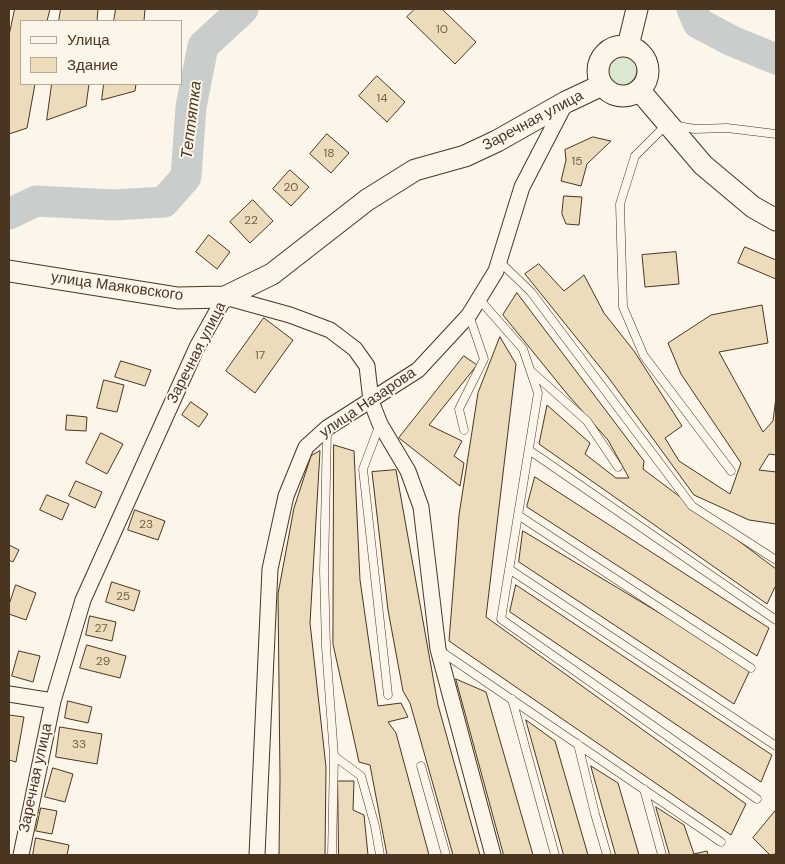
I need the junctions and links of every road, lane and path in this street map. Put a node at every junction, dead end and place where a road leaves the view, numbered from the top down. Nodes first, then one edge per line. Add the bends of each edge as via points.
1 (637, 9) edge
2 (628, 46) junction
3 (602, 85) junction
4 (640, 91) junction
5 (566, 102) junction
6 (667, 124) junction
7 (776, 134) edge
8 (776, 220) edge
9 (499, 261) junction
10 (14, 272) edge
11 (225, 297) junction
12 (479, 298) junction
13 (470, 315) junction
14 (530, 371) junction
15 (371, 401) junction
16 (380, 424) junction
17 (328, 428) junction
18 (464, 430) dead end
19 (529, 450) junction
20 (618, 467) dead end
21 (731, 471) dead end
22 (518, 515) junction
23 (776, 560) edge
24 (509, 569) junction
25 (776, 620) edge
26 (438, 648) junction
27 (751, 668) dead end
28 (9, 694) edge
29 (388, 695) dead end
30 (512, 699) junction
31 (53, 701) junction
32 (578, 744) junction
33 (776, 746) edge
34 (334, 756) junction
35 (421, 766) dead end
36 (644, 789) junction
37 (757, 800) dead end
38 (721, 842) dead end
39 (21, 855) edge
40 (257, 855) edge
41 (332, 855) edge
42 (380, 855) edge
43 (446, 855) edge
44 (493, 855) edge
45 (555, 855) edge
46 (606, 855) edge
47 (662, 855) edge

1 - 2 main road
2 - 3 main road via 618,46 605,53 598,65
2 - 4 main road via 641,52 647,63 649,72
3 - 4 main road via 613,95 622,97
3 - 5 main road, Заречная улица
4 - 6 main road
5 - 9 street, улица Назарова via 522,187
5 - 11 main road, Заречная улица via 465,156 415,170 367,200 272,274
6 - 7 lane
6 - 8 main road via 703,165 753,207
6 - 21 lane via 635,156 620,204 624,307 644,356
9 - 12 street, улица Назарова
9 - 23 lane via 531,292 692,506
10 - 11 main road, улица Маяковского via 178,298
11 - 15 street via 290,314 330,330 355,349 367,366
11 - 31 street, Заречная улица via 197,346 86,591
12 - 13 street, улица Назарова
12 - 14 lane via 523,348
13 - 15 street, улица Назарова via 418,370
13 - 18 lane via 484,359 459,409
14 - 19 lane via 538,394
14 - 20 lane via 587,421
15 - 16 street
15 - 17 street, улица Назарова
16 - 26 street via 408,471 421,507
16 - 29 lane via 363,469
17 - 34 lane via 324,581
17 - 40 street, улица Назарова via 306,448 286,496 270,569
19 - 22 lane
19 - 25 lane
22 - 24 lane
22 - 27 lane
24 - 33 lane
24 - 37 lane via 501,619
26 - 30 lane
26 - 44 street
28 - 31 street
30 - 32 lane
30 - 45 lane
31 - 39 street, Заречная улица
32 - 36 lane
32 - 46 lane
34 - 41 lane
34 - 42 lane via 361,776
35 - 43 lane
36 - 38 lane
36 - 47 lane

